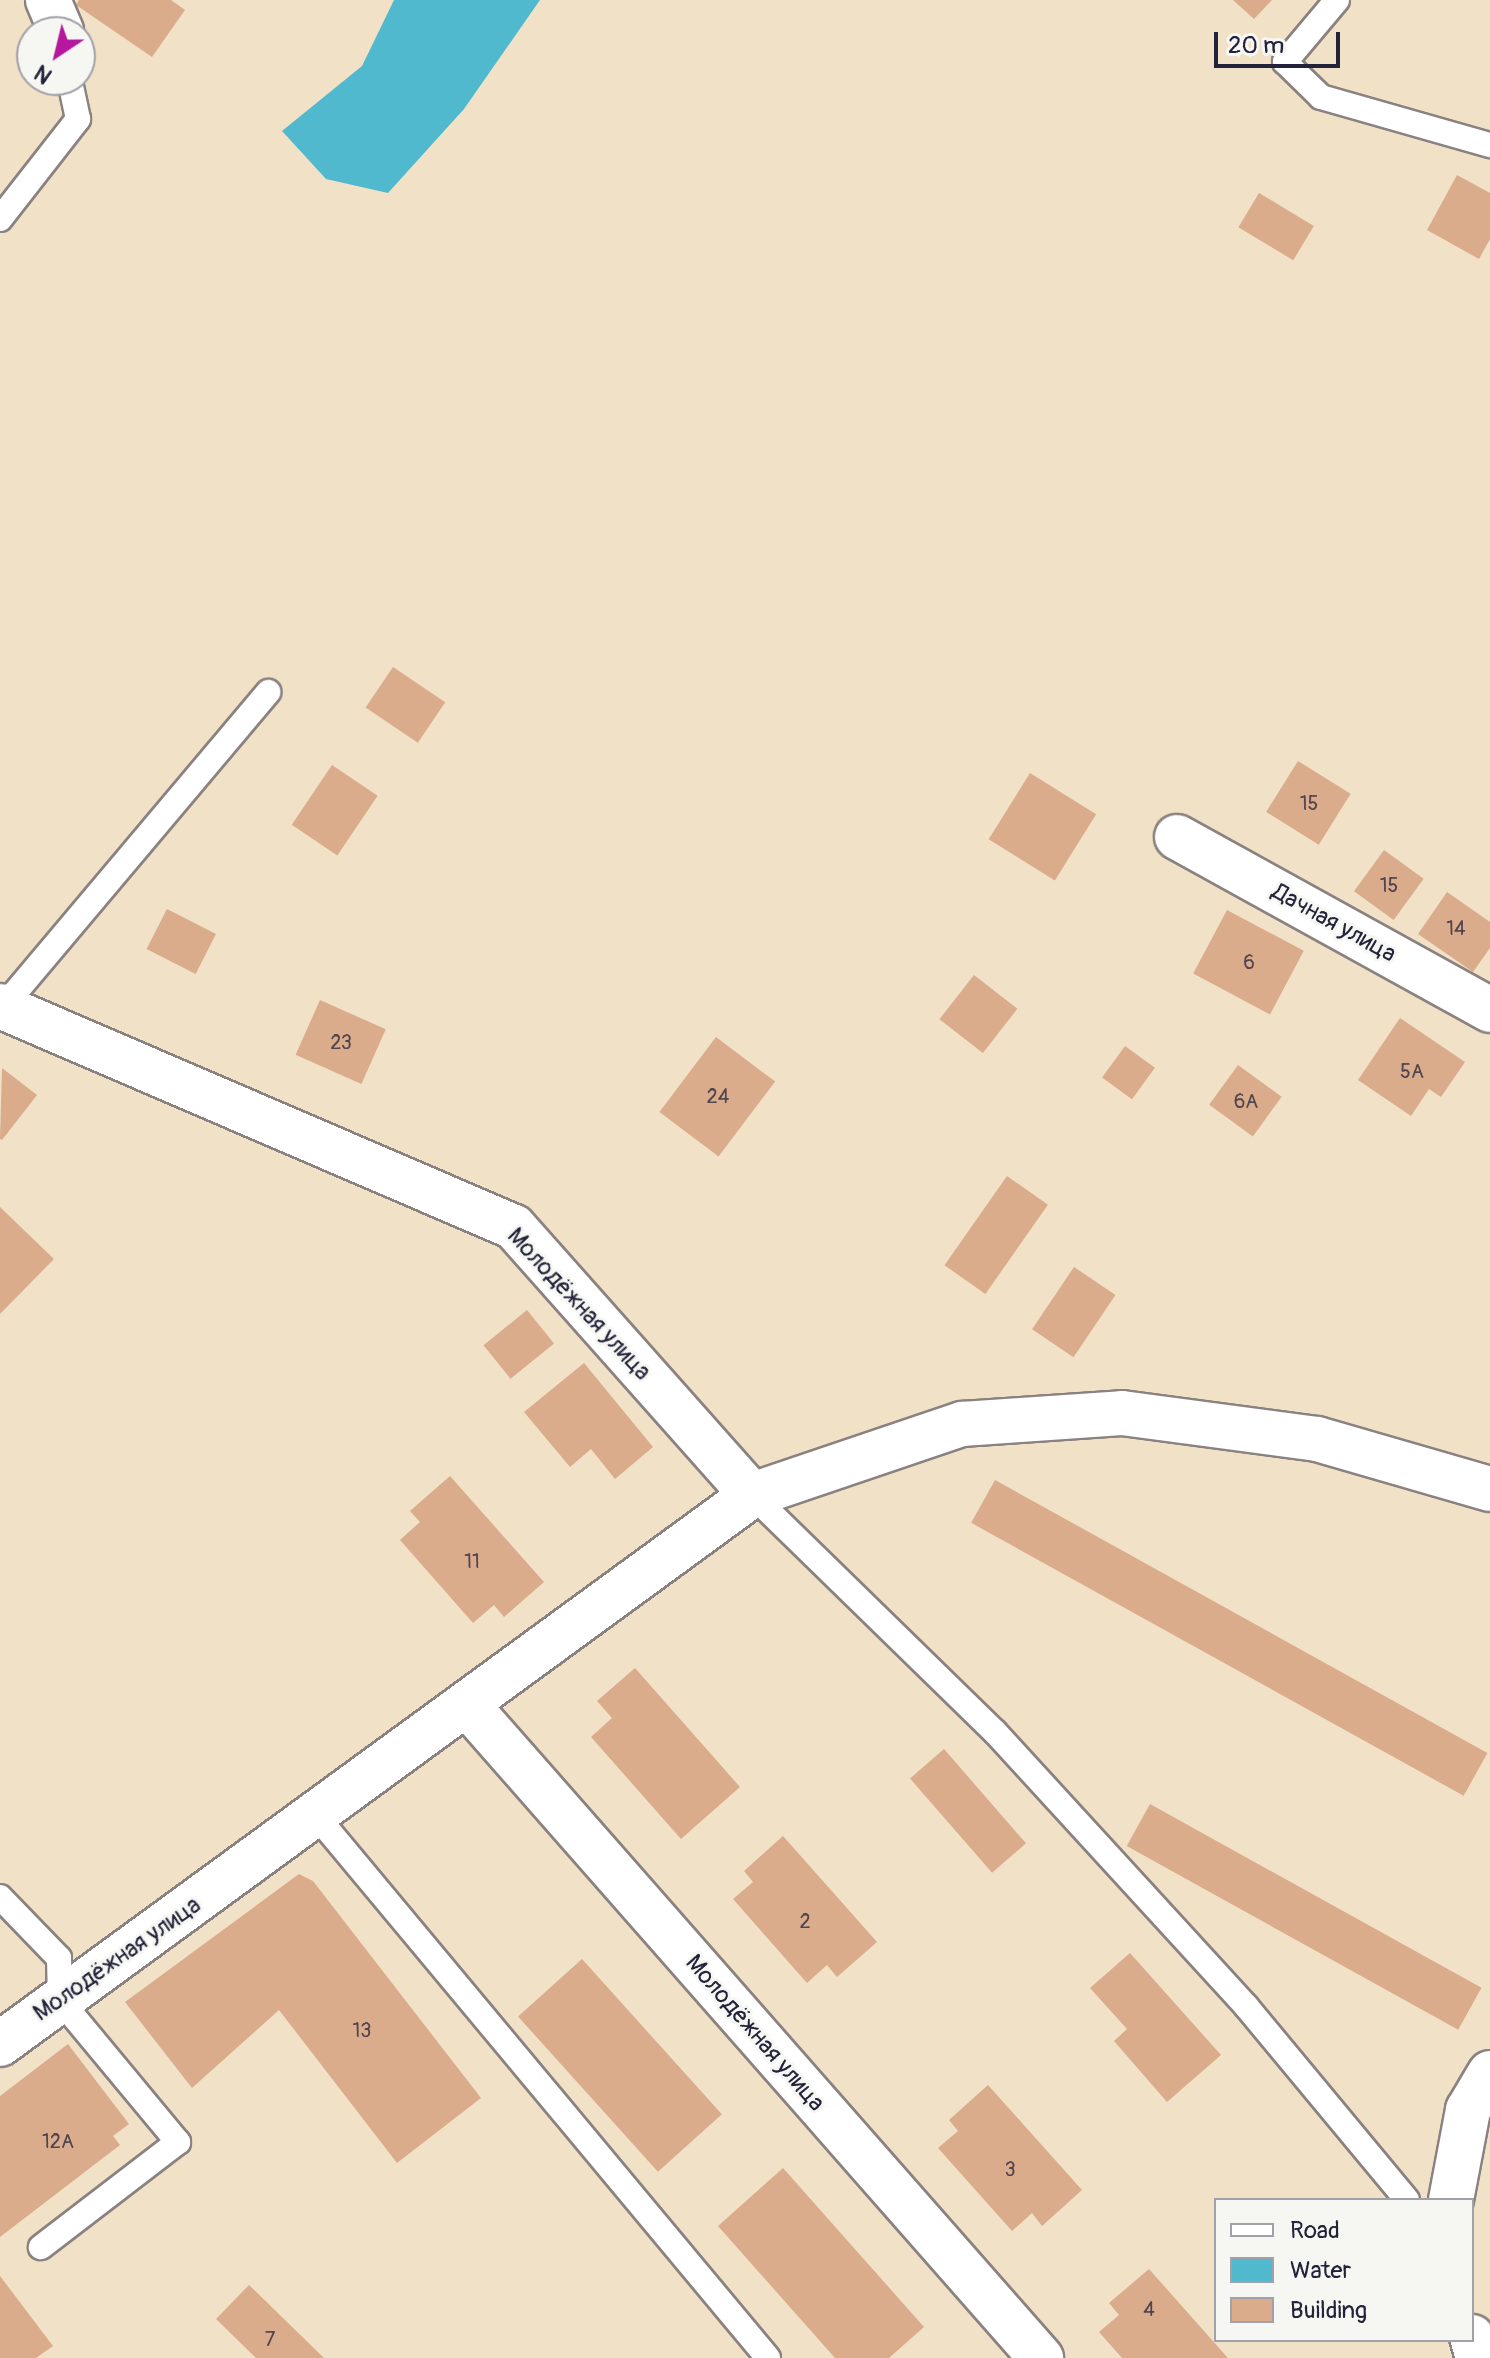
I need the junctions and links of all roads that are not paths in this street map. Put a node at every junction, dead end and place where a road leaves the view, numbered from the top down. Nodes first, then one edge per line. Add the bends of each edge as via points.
1 (1337, 0) edge
2 (73, 96) edge
3 (1490, 145) edge
4 (0, 219) edge
5 (268, 692) dead end
6 (1177, 837) dead end
7 (2, 1007) edge
8 (1490, 1010) edge
9 (1490, 1489) edge
10 (752, 1495) junction
11 (469, 1707) junction
12 (318, 1818) junction
13 (0, 1897) edge
14 (60, 2000) junction
15 (0, 2044) edge
16 (1490, 2073) edge
17 (1405, 2198) edge
18 (1451, 2198) edge
19 (41, 2247) dead end
20 (768, 2358) edge
21 (1041, 2358) edge

1 - 3 lane via 1285,62 1321,97
2 - 4 lane via 78,119
5 - 7 lane
6 - 8 street, Дачная улица
7 - 10 street, Молодёжная улица via 514,1227
9 - 10 street via 1317,1439 1122,1413 962,1424
10 - 11 street, Молодёжная улица
10 - 17 lane via 995,1732 1246,2006
11 - 12 street, Молодёжная улица
11 - 21 street, Молодёжная улица
12 - 14 street, Молодёжная улица
12 - 20 lane
13 - 14 lane via 59,1958
14 - 15 street, Молодёжная улица
14 - 19 lane via 178,2142
16 - 18 street via 1468,2110

